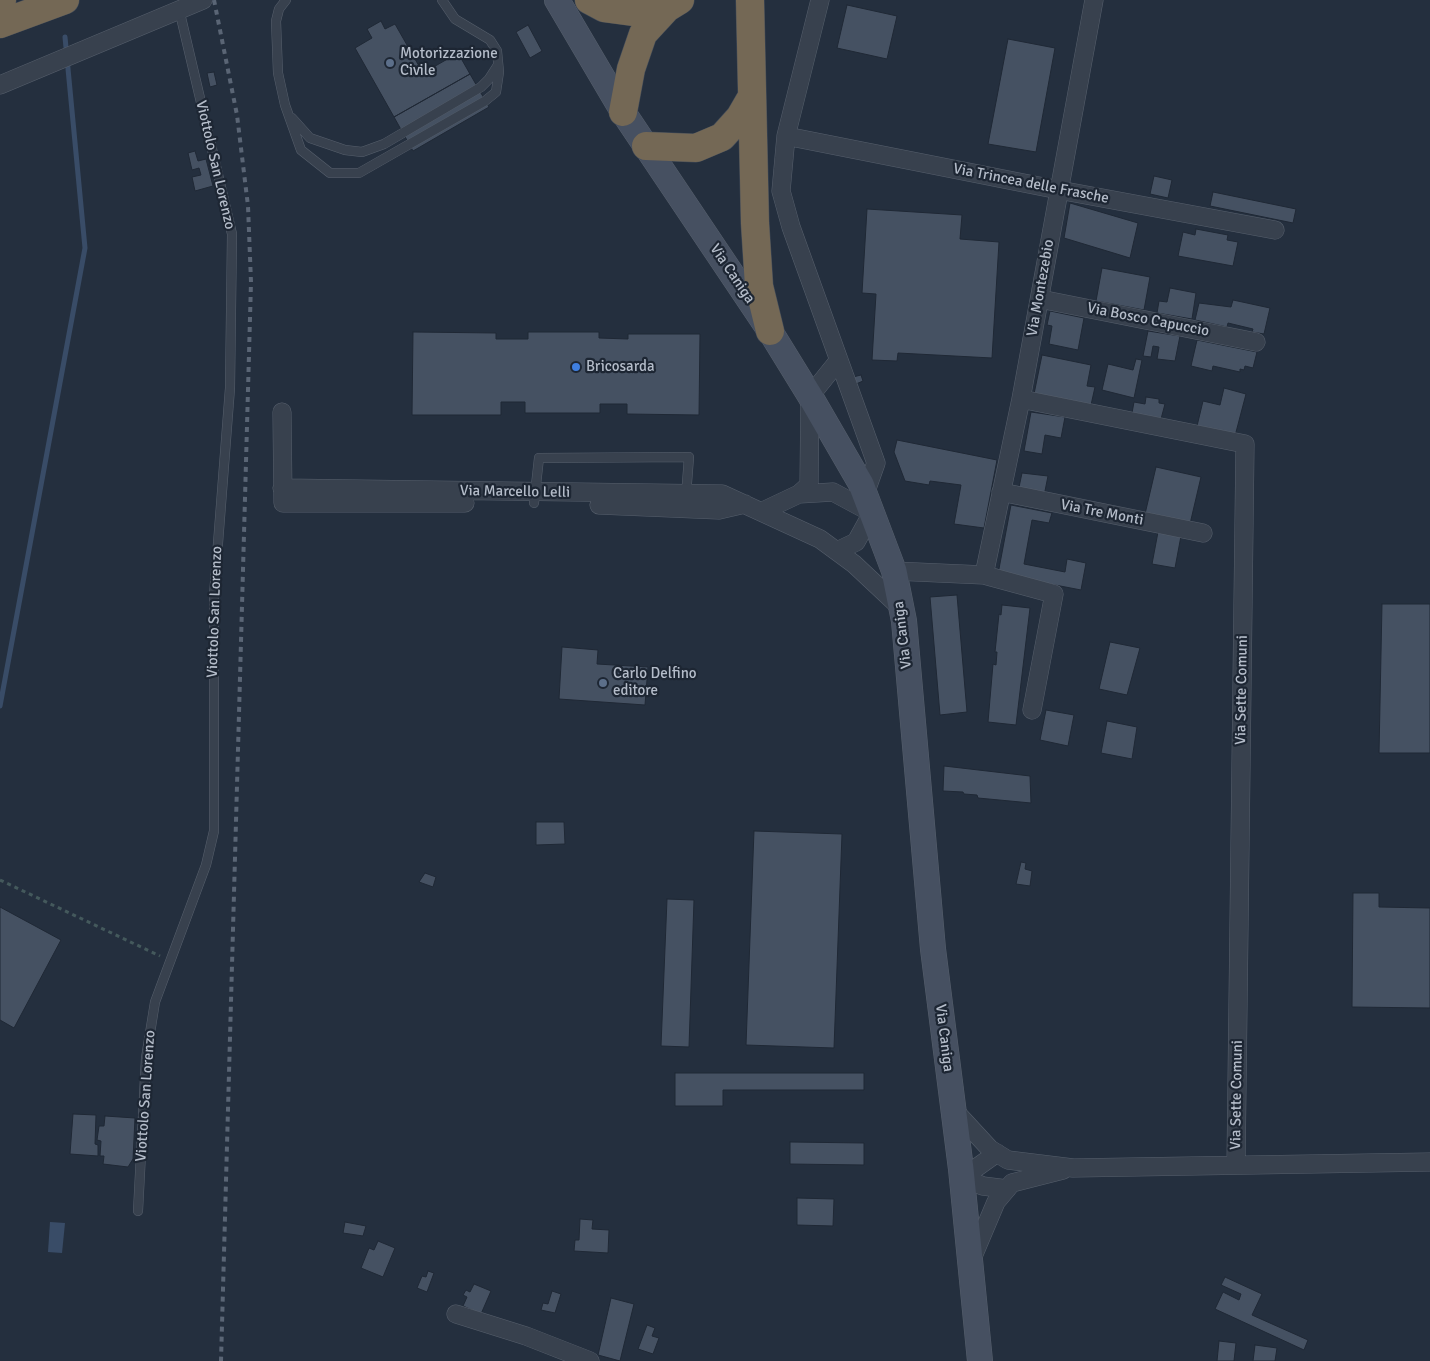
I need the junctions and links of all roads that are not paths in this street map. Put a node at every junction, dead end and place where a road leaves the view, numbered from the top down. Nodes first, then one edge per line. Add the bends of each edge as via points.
1 (65, 0) edge
2 (203, 0) edge
3 (286, 0) edge
4 (442, 0) edge
5 (557, 0) edge
6 (589, 0) edge
7 (750, 0) edge
8 (820, 0) edge
9 (1094, 0) edge
10 (674, 4) edge
11 (179, 8) junction
12 (0, 24) edge
13 (498, 63) junction
14 (0, 85) edge
15 (752, 98) junction
16 (285, 105) junction
17 (623, 112) junction
18 (786, 136) junction
19 (646, 146) junction
20 (1059, 190) junction
21 (1275, 230) dead end
22 (1040, 298) junction
23 (770, 331) junction
24 (1256, 342) dead end
25 (839, 360) junction
26 (810, 396) junction
27 (1021, 399) junction
28 (282, 412) dead end
29 (1001, 492) junction
30 (799, 494) junction
31 (534, 497) junction
32 (686, 502) junction
33 (868, 504) junction
34 (763, 511) junction
35 (1203, 533) dead end
36 (837, 551) junction
37 (894, 571) junction
38 (984, 575) junction
39 (902, 609) junction
40 (1032, 710) dead end
41 (954, 1110) junction
42 (997, 1153) junction
43 (1430, 1162) edge
44 (1236, 1165) junction
45 (1074, 1168) junction
46 (962, 1178) junction
47 (1007, 1189) junction
48 (138, 1212) dead end
49 (970, 1263) junction
50 (456, 1314) dead end
51 (590, 1361) edge
52 (980, 1361) edge

1 - 12 highway
2 - 11 street
3 - 16 lane via 276,21 278,73
4 - 13 lane via 454,19 490,40 497,51
5 - 17 street, Via Caniga
6 - 10 highway via 604,8 634,12
7 - 15 highway
8 - 18 street
9 - 20 street, Via Montezebio
10 - 17 highway via 643,34 631,69
11 - 14 street
11 - 48 lane, Viottolo San Lorenzo via 232,234 230,388 214,595 214,831 206,865 155,1002 146,1058
13 - 16 lane via 497,69 481,87 384,144 362,152 310,138 293,120
13 - 16 lane via 496,92 485,101 359,173 330,173 301,150
15 - 19 highway via 722,137 696,148
15 - 23 highway via 759,286
17 - 19 street, Via Caniga
18 - 20 street, Via Trincea delle Frasche
18 - 25 street via 781,191 791,228
19 - 23 street, Via Caniga
20 - 21 street, Via Trincea delle Frasche
20 - 22 street, Via Montezebio
22 - 24 street, Via Bosco Capuccio
22 - 27 street, Via Montezebio
23 - 26 street, Via Caniga
25 - 26 street
25 - 33 street via 876,463
26 - 30 street via 809,485
26 - 33 street, Via Caniga
27 - 29 street, Via Montezebio
27 - 44 street, Via Sette Comuni via 1245,444
28 - 31 street, Via Marcello Lelli via 282,495
29 - 35 street, Via Tre Monti
29 - 38 street, Via Montezebio
30 - 33 street via 833,492
30 - 34 street
31 - 32 street, Via Marcello Lelli
31 - 32 lane via 539,458 689,457
32 - 34 street, Via Marcello Lelli via 719,510 745,504
33 - 36 street via 856,542
33 - 37 street, Via Caniga
34 - 36 street, Via Marcello Lelli
36 - 39 street, Via Marcello Lelli
37 - 38 street
37 - 39 street, Via Caniga
38 - 40 street via 1054,594
39 - 41 street, Via Caniga via 932,940
41 - 42 street, Via Sette Comuni
41 - 46 street, Via Caniga
42 - 45 street, Via Sette Comuni via 1008,1160
42 - 46 street
43 - 44 street, Via Sette Comuni
44 - 45 street, Via Sette Comuni
45 - 47 street, Via Sette Comuni via 1012,1183
46 - 47 street via 983,1186
46 - 49 street, Via Caniga
47 - 49 street via 996,1202
49 - 52 street, Via Caniga
50 - 51 street

